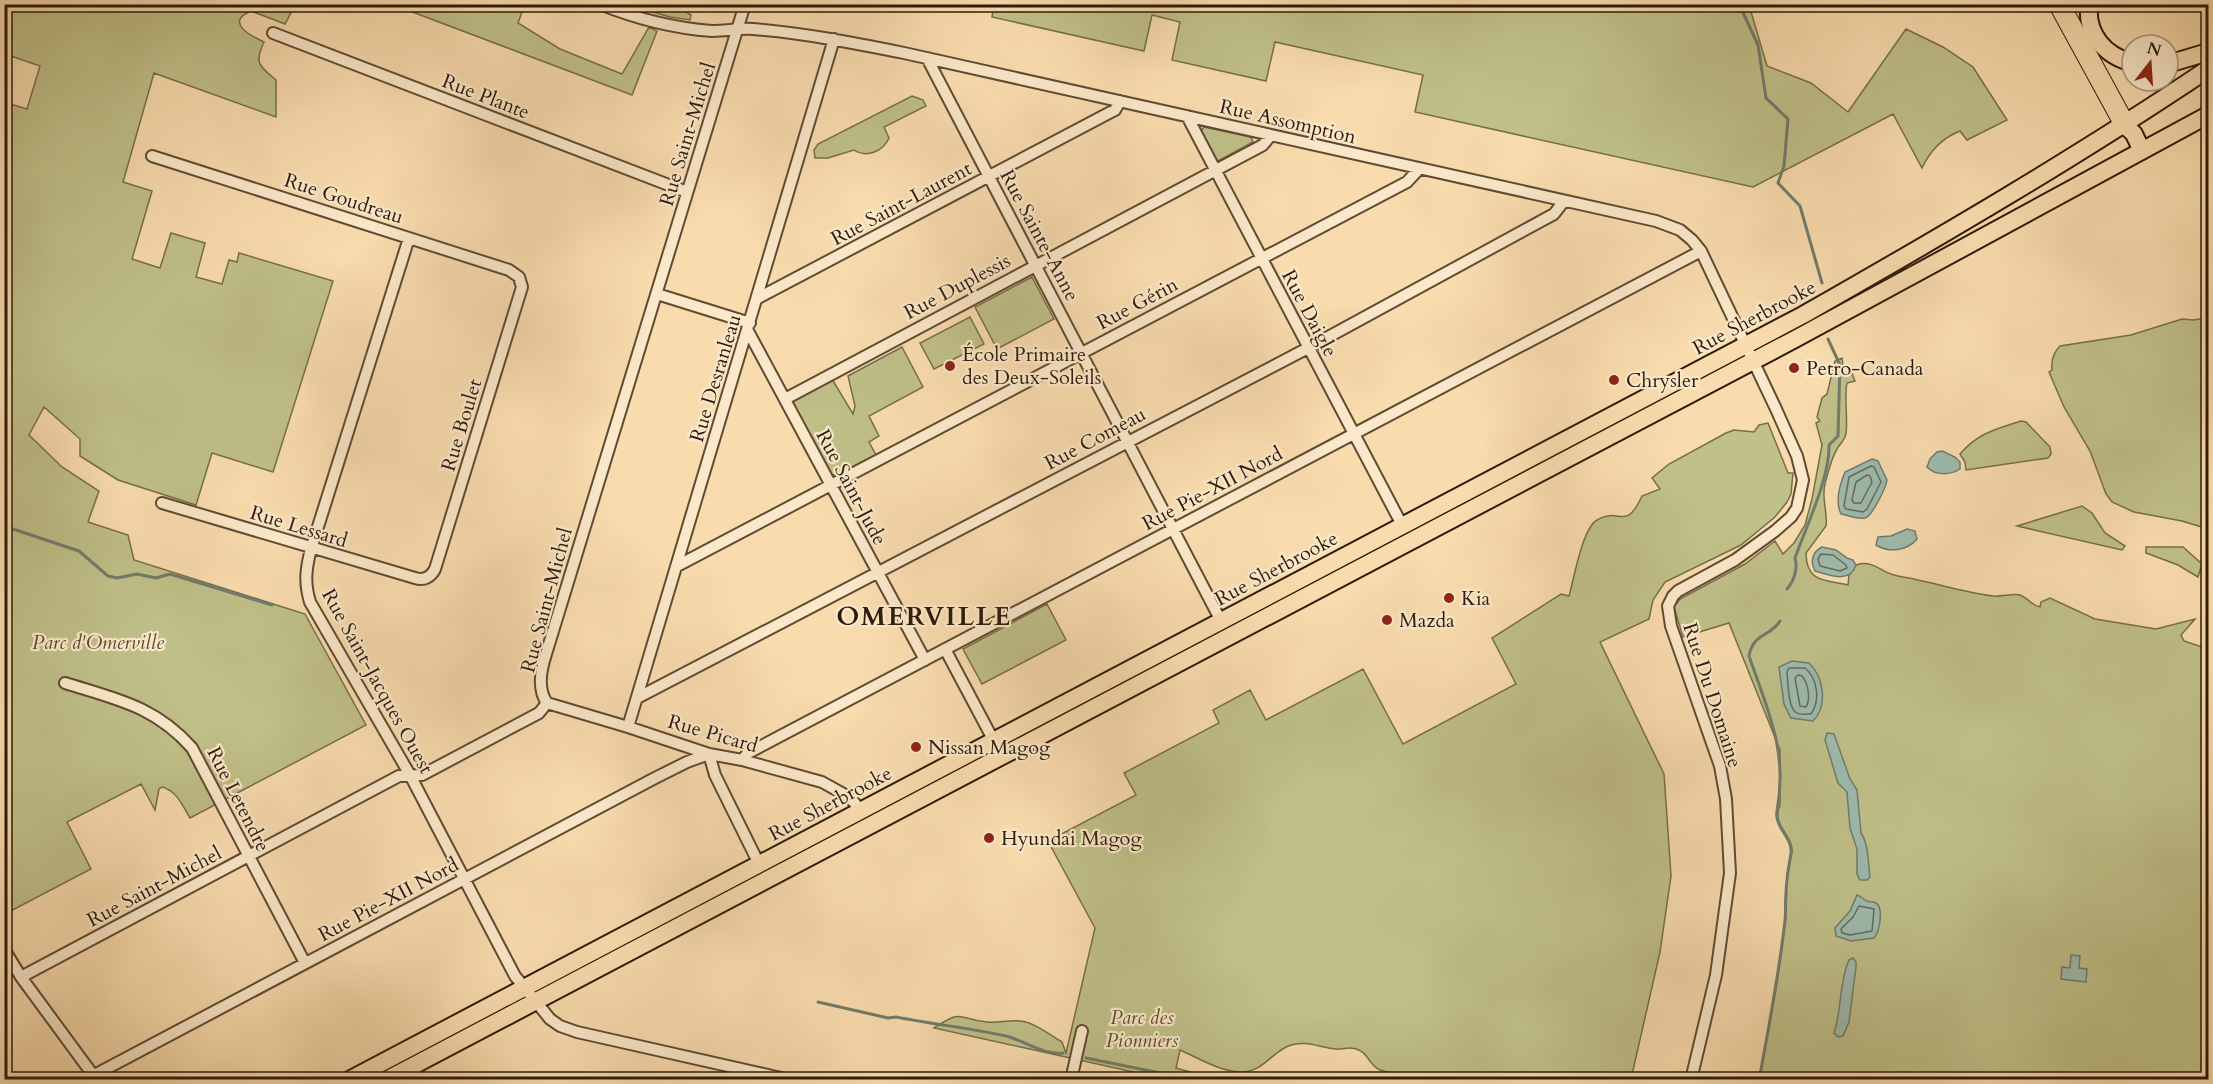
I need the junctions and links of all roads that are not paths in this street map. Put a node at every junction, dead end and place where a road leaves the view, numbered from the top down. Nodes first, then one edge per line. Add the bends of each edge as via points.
1 (600, 4) edge
2 (745, 4) edge
3 (2059, 4) edge
4 (2089, 4) edge
5 (737, 30) junction
6 (273, 33) dead end
7 (834, 39) junction
8 (2208, 52) edge
9 (927, 58) junction
10 (2120, 58) edge
11 (2180, 60) edge
12 (2208, 69) edge
13 (1120, 101) junction
14 (2208, 115) edge
15 (1186, 116) junction
16 (2125, 125) junction
17 (1271, 135) junction
18 (2142, 151) junction
19 (152, 156) dead end
20 (1419, 169) junction
21 (1215, 171) junction
22 (988, 177) junction
23 (2037, 179) junction
24 (687, 192) junction
25 (1564, 201) junction
26 (2048, 201) junction
27 (409, 238) junction
28 (1701, 251) junction
29 (1261, 259) junction
30 (1036, 264) junction
31 (521, 280) joint
32 (657, 294) junction
33 (758, 298) junction
34 (749, 327) junction
35 (1746, 345) junction
36 (1308, 348) junction
37 (1081, 353) junction
38 (1754, 360) junction
39 (785, 399) junction
40 (1354, 434) junction
41 (1127, 441) junction
42 (831, 485) junction
43 (162, 503) dead end
44 (1402, 525) junction
45 (1173, 529) junction
46 (311, 549) junction
47 (677, 566) junction
48 (878, 572) junction
49 (427, 578) joint
50 (1221, 621) junction
51 (945, 649) junction
52 (925, 660) junction
53 (65, 683) dead end
54 (637, 698) junction
55 (547, 703) junction
56 (628, 727) junction
57 (998, 748) junction
58 (709, 754) junction
59 (742, 760) junction
60 (410, 775) junction
61 (861, 810) junction
62 (248, 856) junction
63 (759, 864) junction
64 (464, 879) junction
65 (4, 950) edge
66 (305, 963) junction
67 (21, 977) junction
68 (529, 994) junction
69 (1082, 1031) dead end
70 (89, 1077) edge
71 (349, 1080) edge
72 (386, 1080) edge
73 (790, 1080) edge
74 (1071, 1080) edge
75 (1691, 1080) edge

1 - 5 street, Rue Assomption via 667,26
2 - 5 street, Rue Saint-Michel
3 - 16 highway
4 - 10 main road via 2089,23 2097,42
5 - 7 street, Rue Assomption
5 - 24 street, Rue Saint-Michel
6 - 24 street, Rue Plante
7 - 9 street, Rue Assomption
7 - 33 street, Rue Desranleau
8 - 11 main road
9 - 13 street, Rue Assomption
9 - 22 street, Rue Sainte-Anne
12 - 16 main road, Rue Sherbrooke
13 - 15 street, Rue Assomption
13 - 22 street, Rue Saint-Laurent via 1115,110
14 - 18 main road, Rue Sherbrooke
15 - 17 street, Rue Assomption
15 - 21 street, Rue Daigle
16 - 18 main road
16 - 23 main road, Rue Sherbrooke
17 - 20 street, Rue Assomption
17 - 21 street, Rue Duplessis via 1263,145
18 - 26 main road, Rue Sherbrooke
19 - 27 street, Rue Goudreau
20 - 25 street, Rue Assomption
20 - 29 street, Rue Gérin via 1407,182
21 - 29 street, Rue Daigle
21 - 30 street, Rue Duplessis
22 - 30 street, Rue Sainte-Anne
22 - 33 street, Rue Saint-Laurent
23 - 26 main road
23 - 35 main road, Rue Sherbrooke
24 - 32 street, Rue Saint-Michel
25 - 28 street, Rue Assomption via 1664,224 1686,235
25 - 36 street, Rue Comeau via 1554,214
26 - 38 main road, Rue Sherbrooke
27 - 31 street, Rue Goudreau via 509,270
27 - 46 street, Rue Saint-Jacques Ouest
28 - 35 street, Rue Assomption
28 - 40 street, Rue Pie-XII Nord
29 - 36 street, Rue Daigle
29 - 37 street, Rue Gérin
30 - 37 street, Rue Sainte-Anne
30 - 39 street, Rue Duplessis
31 - 49 street, Rue Boulet via 522,291 435,569
32 - 34 street
32 - 55 street, Rue Saint-Michel via 543,661 541,690
33 - 34 street, Rue Desranleau
34 - 39 street, Rue Saint-Jude
34 - 47 street, Rue Desranleau
35 - 38 street, Rue Assomption
35 - 44 main road, Rue Sherbrooke
36 - 40 street, Rue Daigle
36 - 41 street, Rue Comeau
37 - 41 street, Rue Sainte-Anne
37 - 42 street, Rue Gérin
38 - 57 main road, Rue Sherbrooke
38 - 75 street, Rue Du Domaine via 1801,468 1801,498 1791,517 1761,543 1678,591 1668,606 1671,626 1720,766 1730,873 1716,975
39 - 42 street, Rue Saint-Jude
40 - 44 street, Rue Daigle
40 - 45 street, Rue Pie-XII Nord
41 - 45 street, Rue Sainte-Anne
41 - 48 street, Rue Comeau
42 - 47 street, Rue Gérin
42 - 48 street, Rue Saint-Jude
43 - 46 street, Rue Lessard
44 - 50 main road, Rue Sherbrooke
45 - 50 street, Rue Sainte-Anne
45 - 51 street, Rue Pie-XII Nord
46 - 49 street, Rue Lessard
46 - 60 street, Rue Saint-Jacques Ouest via 305,586 310,602
47 - 54 street, Rue Desranleau
48 - 52 street, Rue Saint-Jude
48 - 54 street, Rue Comeau
50 - 57 main road, Rue Sherbrooke
51 - 52 street, Rue Pie-XII Nord
51 - 57 street
52 - 59 street, Rue Pie-XII Nord via 748,753
53 - 62 street, Rue Letendre via 148,711 188,743
54 - 56 street, Rue Desranleau
55 - 56 street, Rue Picard
55 - 60 street, Rue Saint-Michel via 539,713 422,775
56 - 58 street, Rue Picard
57 - 61 main road, Rue Sherbrooke
57 - 68 main road, Rue Sherbrooke
58 - 59 street, Rue Picard
58 - 63 street via 715,775
58 - 64 street, Rue Pie-XII Nord via 669,771
59 - 61 street, Rue Picard via 830,786
60 - 62 street, Rue Saint-Michel via 399,776
60 - 64 street, Rue Saint-Jacques Ouest
61 - 63 main road, Rue Sherbrooke
62 - 66 street, Rue Letendre
62 - 67 street, Rue Saint-Michel
63 - 68 main road, Rue Sherbrooke
64 - 66 street, Rue Pie-XII Nord
64 - 68 street, Rue Saint-Jacques Ouest via 515,976
65 - 67 street
66 - 70 street, Rue Pie-XII Nord
67 - 70 street
68 - 71 main road, Rue Sherbrooke
68 - 72 main road, Rue Sherbrooke
68 - 73 street, Rue Saint-Jacques Ouest via 555,1023 577,1032
69 - 74 street

